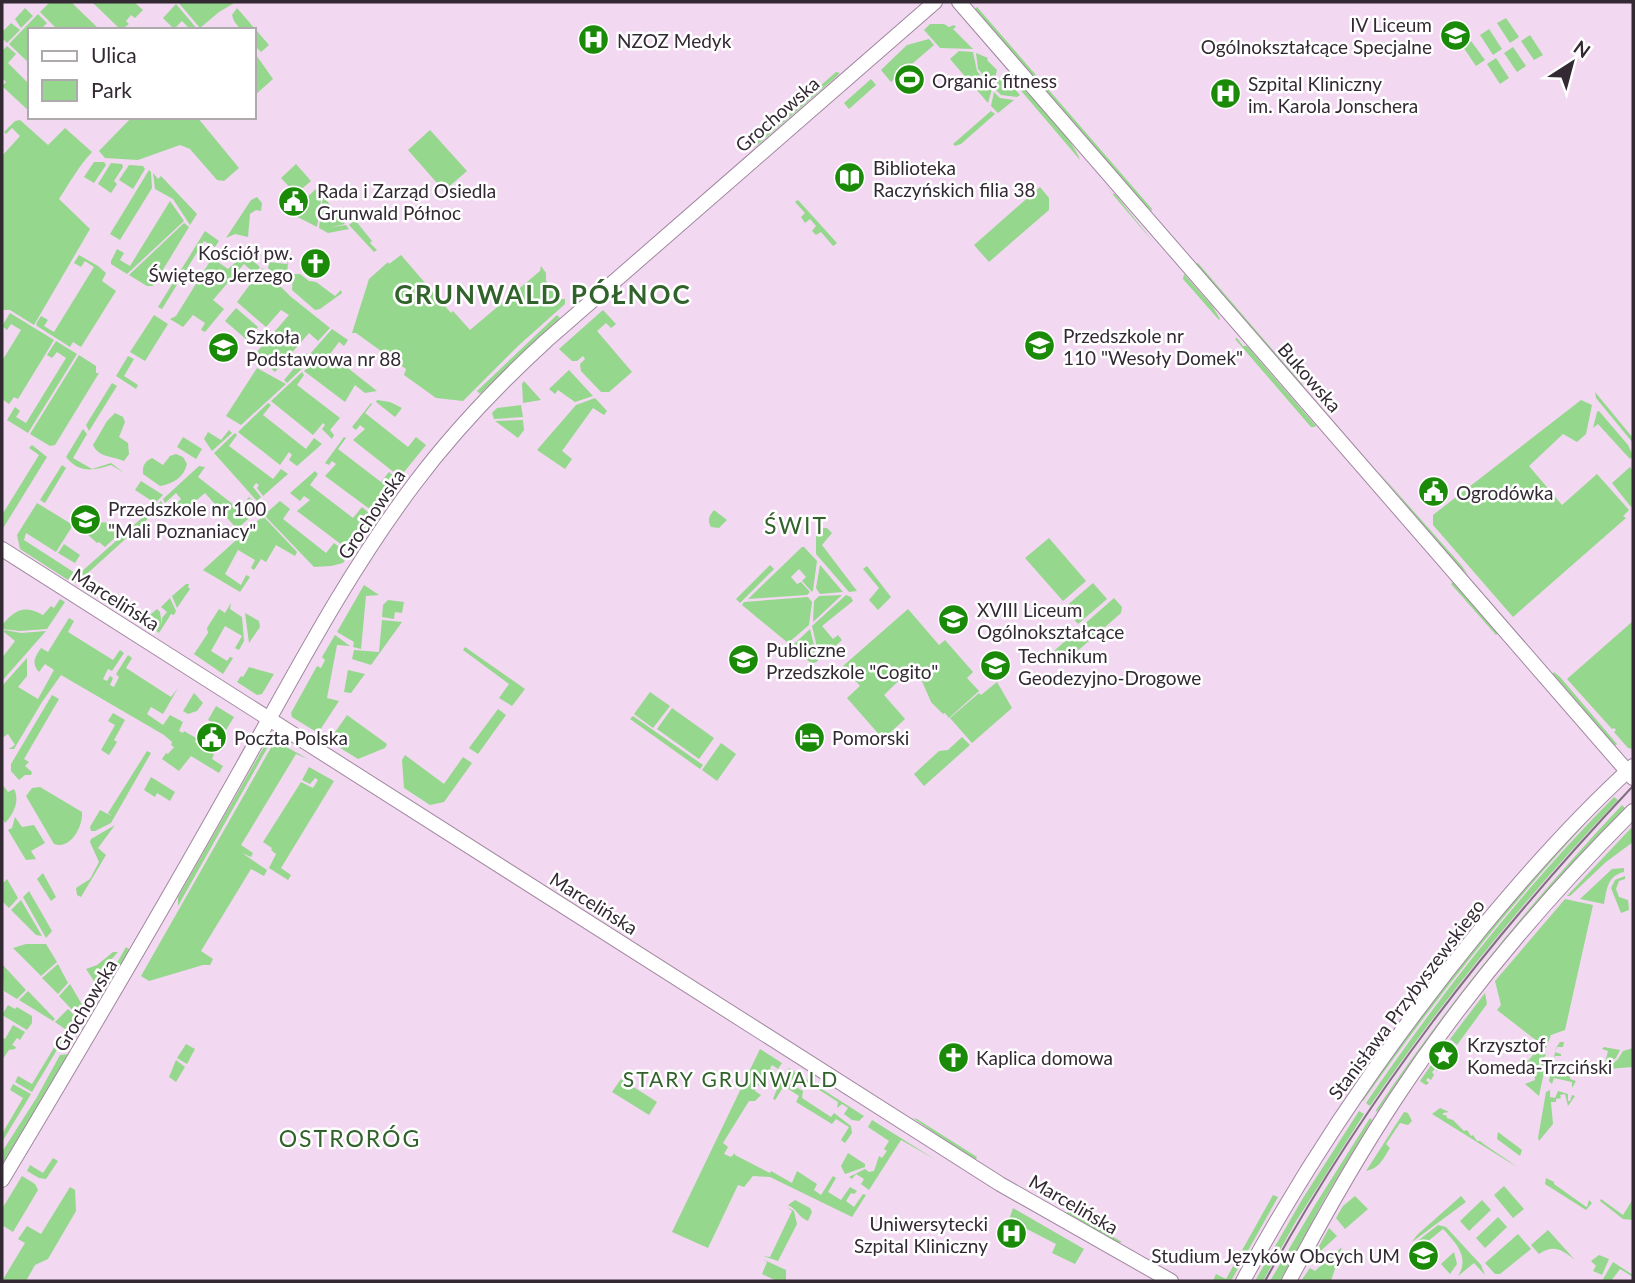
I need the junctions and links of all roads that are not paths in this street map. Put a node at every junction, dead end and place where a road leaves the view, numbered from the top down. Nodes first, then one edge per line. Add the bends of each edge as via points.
1 (935, 2) edge
2 (959, 2) edge
3 (2, 550) edge
4 (270, 720) junction
5 (1631, 772) edge
6 (1633, 811) edge
7 (2, 1180) edge
8 (1171, 1281) edge
9 (1243, 1281) edge
10 (1289, 1281) edge

1 - 4 street, Grochowska via 547,340 476,410 378,534
2 - 5 street, Bukowska
3 - 4 street, Marcelińska
4 - 7 street, Grochowska via 114,995
4 - 8 street, Marcelińska via 1000,1184
5 - 9 street, Stanisława Przybyszewskiego via 1578,819 1515,889 1415,1013 1320,1150
6 - 10 street via 1511,946 1433,1046 1362,1150

